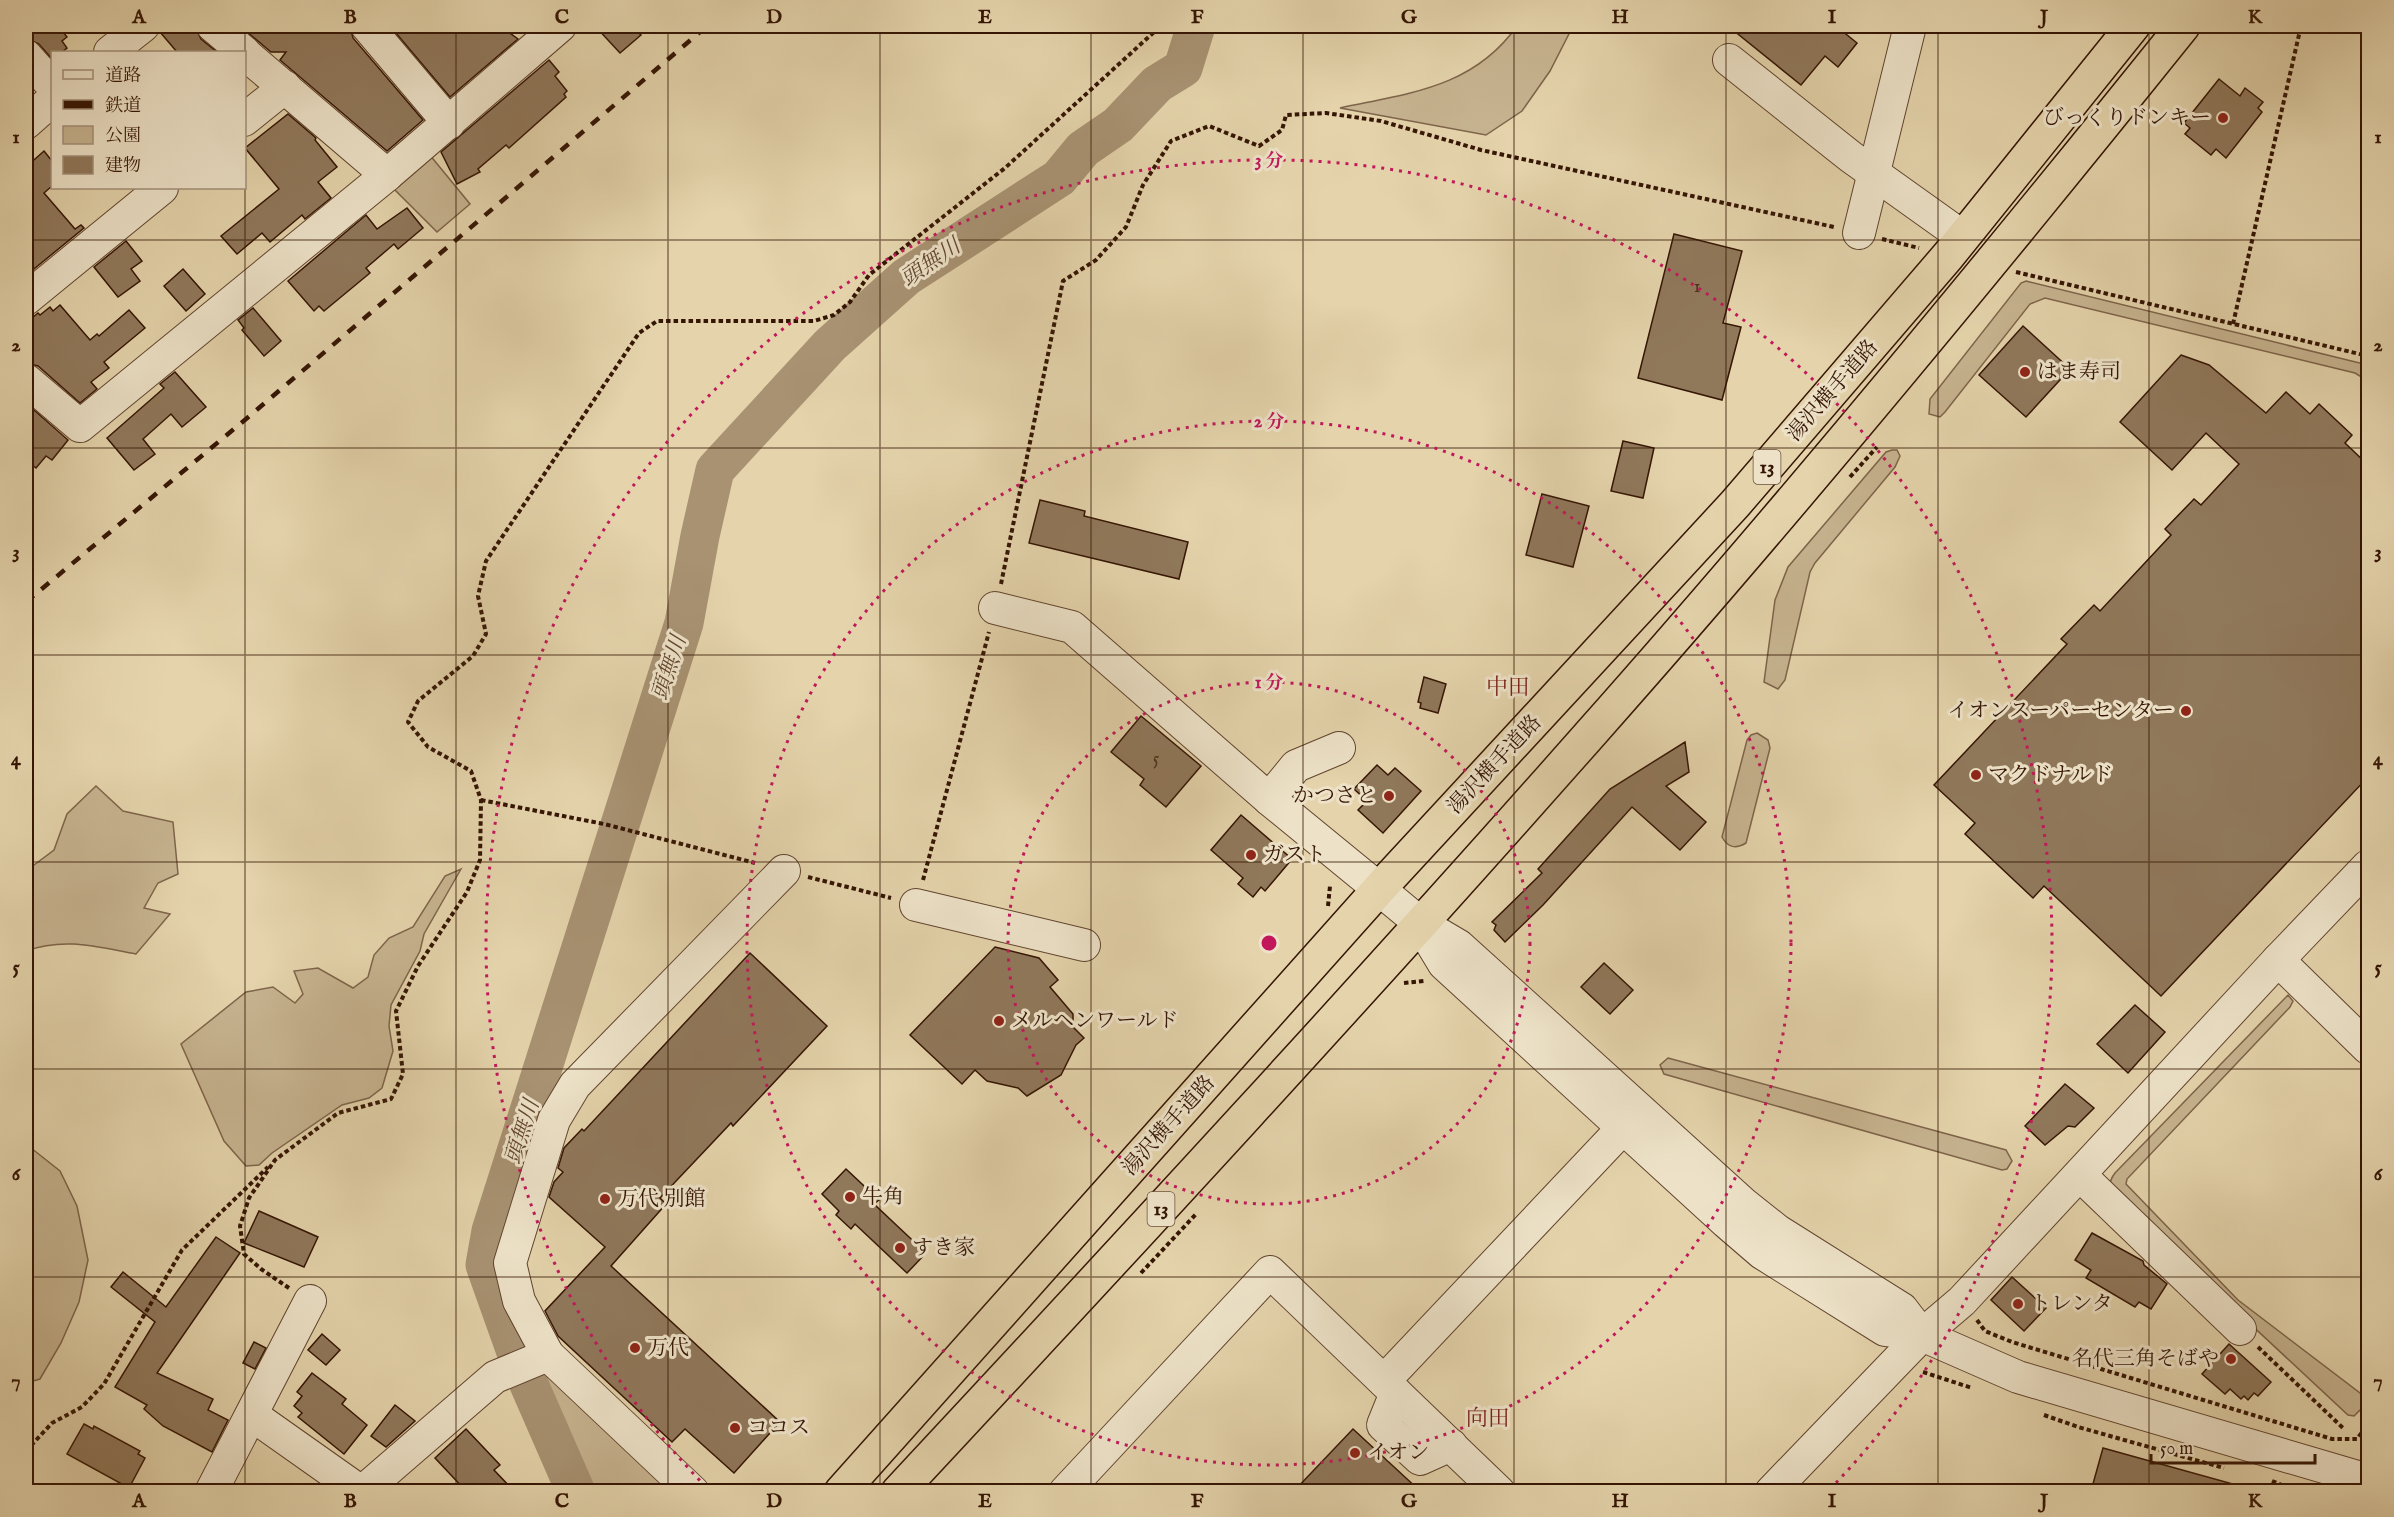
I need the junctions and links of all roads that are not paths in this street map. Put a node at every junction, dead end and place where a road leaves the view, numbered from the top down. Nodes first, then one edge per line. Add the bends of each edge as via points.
1 (142, 26) edge
2 (213, 26) edge
3 (366, 26) edge
4 (1910, 26) edge
5 (2133, 26) edge
6 (2183, 26) edge
7 (546, 30) edge
8 (111, 51) edge
9 (242, 51) edge
10 (246, 55) edge
11 (26, 56) edge
12 (1729, 60) dead end
13 (51, 84) edge
14 (285, 87) junction
15 (51, 101) edge
16 (246, 118) edge
17 (26, 123) edge
18 (449, 123) junction
19 (1874, 173) junction
20 (387, 175) junction
21 (161, 189) edge
22 (1859, 233) road end
23 (1955, 247) junction
24 (26, 299) edge
25 (26, 380) edge
26 (995, 608) road end
27 (1339, 748) dead end
28 (1269, 799) junction
29 (2368, 866) edge
30 (784, 871) dead end
31 (1379, 889) junction
32 (916, 905) road end
33 (1420, 923) junction
34 (1084, 945) dead end
35 (2278, 960) junction
36 (2368, 1048) edge
37 (1623, 1128) junction
38 (2080, 1175) junction
39 (310, 1301) road end
40 (2240, 1329) road end
41 (1922, 1335) junction
42 (541, 1357) junction
43 (1390, 1387) junction
44 (252, 1414) junction
45 (2368, 1480) edge
46 (211, 1491) edge
47 (361, 1491) edge
48 (693, 1491) edge
49 (842, 1491) edge
50 (898, 1491) edge
51 (1065, 1491) edge
52 (1499, 1491) edge
53 (1771, 1491) edge

1 - 8 street
2 - 9 street
3 - 18 street
4 - 19 street
5 - 23 highway, 湯沢横手道路 / 13
6 - 33 highway, 湯沢横手道路 / 13 via 1991,266 1793,500
7 - 18 street
10 - 14 street
11 - 13 street
12 - 19 street
14 - 16 street
14 - 20 street
15 - 17 street
18 - 20 street
19 - 22 street
19 - 23 street
20 - 25 street via 80,426
21 - 24 street
23 - 31 highway, 湯沢横手道路 / 13 via 1735,504
26 - 28 street via 1072,627
27 - 28 street via 1296,766
28 - 31 street
29 - 35 street
30 - 42 street via 574,1085 554,1120 510,1263 519,1301
31 - 33 street
31 - 49 highway, 湯沢横手道路 / 13
32 - 34 street
33 - 37 street via 1444,964
33 - 41 street via 1459,946 1744,1204 1778,1231 1902,1309
33 - 50 highway, 湯沢横手道路 / 13 via 1158,1213
35 - 36 street
35 - 38 street
37 - 41 street via 1762,1253 1885,1330
37 - 43 street
38 - 40 street
38 - 41 street via 1962,1301
39 - 44 street
41 - 45 street via 2018,1377
41 - 53 street
42 - 47 street via 495,1377
42 - 48 street
43 - 51 street via 1270,1272
43 - 52 street
44 - 46 street
44 - 47 street

